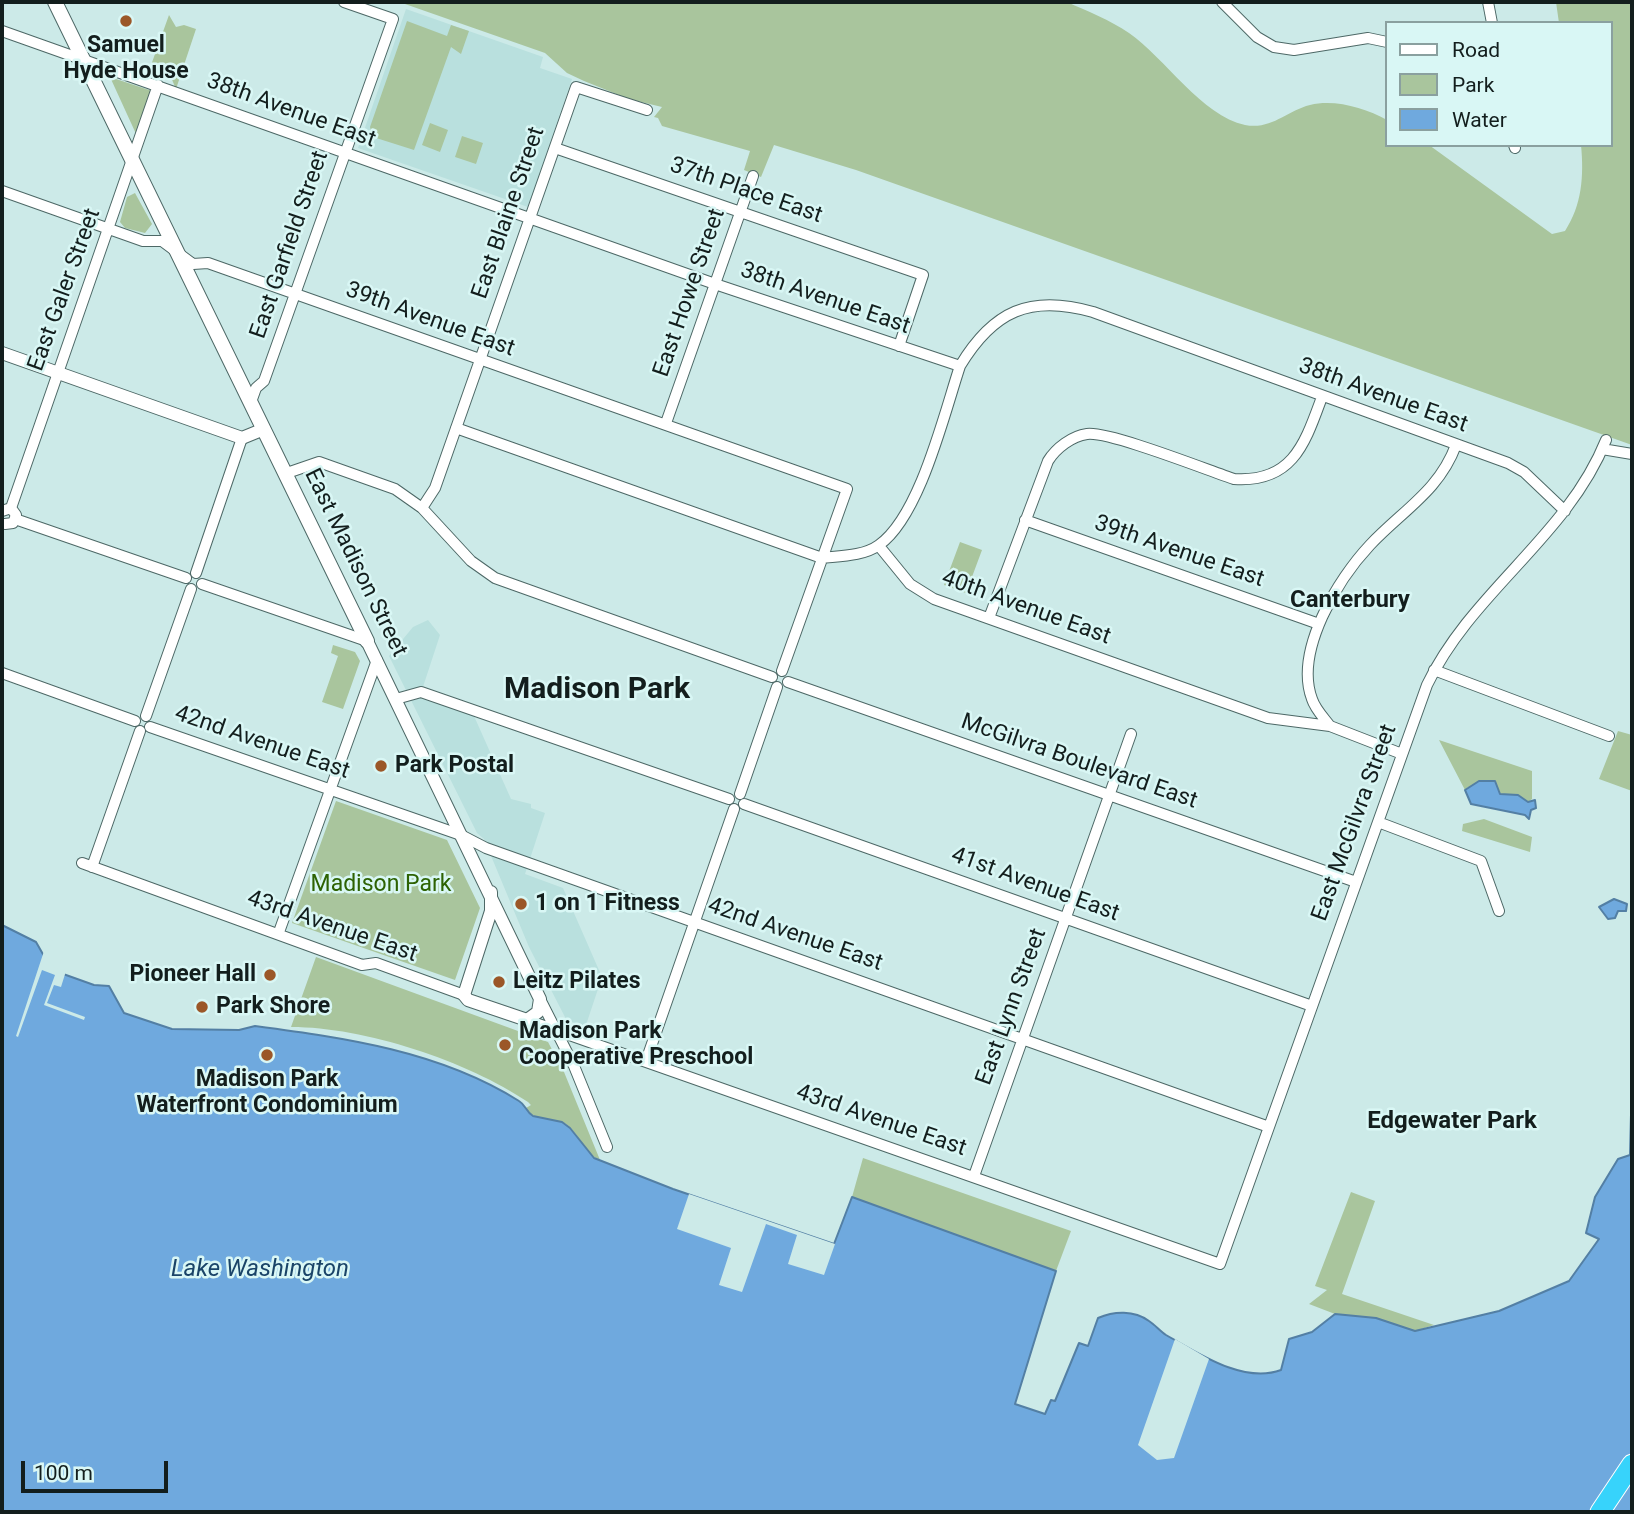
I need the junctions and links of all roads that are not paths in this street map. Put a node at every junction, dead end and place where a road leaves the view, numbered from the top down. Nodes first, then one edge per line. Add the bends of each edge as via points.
1 (55, 2) edge
2 (344, 2) edge
3 (1222, 2) edge
4 (1489, 2) edge
5 (1492, 21) edge
6 (2, 31) edge
7 (1386, 42) edge
8 (83, 59) junction
9 (158, 85) junction
10 (647, 110) dead end
11 (555, 148) junction
12 (345, 152) junction
13 (133, 162) junction
14 (753, 176) dead end
15 (2, 191) edge
16 (741, 211) junction
17 (530, 218) junction
18 (109, 230) junction
19 (178, 253) junction
20 (715, 284) junction
21 (295, 294) junction
22 (899, 346) junction
23 (2, 353) edge
24 (480, 361) junction
25 (960, 366) junction
26 (58, 373) junction
27 (1321, 397) junction
28 (251, 402) junction
29 (666, 423) junction
30 (456, 428) junction
31 (264, 429) junction
32 (242, 438) junction
33 (1456, 445) junction
34 (1632, 454) edge
35 (287, 473) junction
36 (422, 509) junction
37 (1565, 511) junction
38 (6, 519) edge
39 (1025, 520) junction
40 (879, 546) junction
41 (822, 558) junction
42 (194, 581) junction
43 (989, 618) junction
44 (1319, 624) junction
45 (368, 641) junction
46 (377, 660) junction
47 (1434, 670) junction
48 (2, 673) edge
49 (780, 679) junction
50 (396, 699) junction
51 (143, 724) junction
52 (1329, 726) junction
53 (1131, 734) dead end
54 (1609, 736) dead end
55 (1402, 754) junction
56 (330, 789) junction
57 (1110, 795) junction
58 (737, 801) junction
59 (1378, 822) junction
60 (461, 835) junction
61 (1356, 882) junction
62 (491, 892) junction
63 (1499, 911) dead end
64 (1066, 919) junction
65 (695, 922) junction
66 (485, 930) junction
67 (508, 930) junction
68 (279, 932) junction
69 (464, 995) junction
70 (540, 999) junction
71 (1312, 1006) junction
72 (527, 1020) junction
73 (554, 1029) junction
74 (1023, 1038) junction
75 (646, 1061) junction
76 (1269, 1127) junction
77 (607, 1147) dead end
78 (974, 1175) junction
79 (1220, 1264) joint
80 (1632, 1464) edge
81 (1600, 1512) edge

1 - 8 main road, East Madison Street
2 - 12 street, East Garfield Street via 393,19
3 - 7 street via 1257,37 1274,47 1294,50 1348,39
4 - 5 street
6 - 8 street, 38th Avenue East
8 - 9 street, 38th Avenue East
8 - 13 main road, East Madison Street
9 - 12 street, 38th Avenue East
9 - 13 street, East Galer Street
10 - 11 street, East Blaine Street via 576,87
11 - 16 street, 37th Place East
11 - 17 street, East Blaine Street
12 - 17 street, 38th Avenue East
12 - 21 street, East Garfield Street
13 - 18 street, East Galer Street
13 - 19 main road, East Madison Street
14 - 16 street, East Howe Street
15 - 18 street, 39th Avenue East
16 - 20 street, East Howe Street
16 - 22 street, 37th Place East via 923,275
17 - 20 street, 38th Avenue East
17 - 24 street, East Blaine Street
18 - 19 street, 39th Avenue East via 143,242 162,241
18 - 26 street, East Galer Street
19 - 21 street, 39th Avenue East via 193,264 208,263
19 - 28 main road, East Madison Street
20 - 22 street, 38th Avenue East
20 - 29 street, East Howe Street
21 - 24 street, 39th Avenue East
21 - 28 street, East Garfield Street via 264,381
22 - 25 street, 38th Avenue East
23 - 26 street
24 - 29 street, 39th Avenue East
24 - 30 street, East Blaine Street
25 - 27 street, 38th Avenue East via 978,339 1006,315 1027,306 1054,304 1093,312
25 - 40 street via 917,492
26 - 32 street
26 - 38 street, East Galer Street
27 - 33 street, 38th Avenue East
27 - 39 street via 1307,440 1296,457 1250,480 1234,479 1100,435 1074,438 1048,461
28 - 31 main road, East Madison Street
29 - 41 street, 39th Avenue East via 847,489
30 - 36 street, East Blaine Street via 435,488
30 - 41 street
31 - 32 street
31 - 35 main road, East Madison Street
32 - 42 street
33 - 37 street, 38th Avenue East via 1524,472
33 - 44 street via 1439,482 1353,564
34 - 37 street, East McGilvra Street via 1604,444 1586,483
35 - 36 street, McGilvra Boulevard East via 319,462 395,489
35 - 45 main road, East Madison Street
36 - 49 street, McGilvra Boulevard East via 471,561 495,578
37 - 47 street, East McGilvra Street via 1471,614
38 - 42 street
39 - 43 street
39 - 44 street, 39th Avenue East
40 - 41 street
40 - 43 street, 40th Avenue East via 910,584 934,599
41 - 49 street
42 - 45 street
42 - 51 street
43 - 52 street, 40th Avenue East via 1268,718
44 - 52 street via 1308,679 1312,700
45 - 46 street, East Madison Street
46 - 50 street, East Madison Street
46 - 56 street
47 - 54 street
47 - 55 street, East McGilvra Street
48 - 51 street, 42nd Avenue East
49 - 57 street, McGilvra Boulevard East
49 - 58 street
50 - 58 street, 41st Avenue East via 421,692
50 - 60 street, East Madison Street
51 - 56 street, 42nd Avenue East
51 - 68 street, 43rd Avenue East via 87,865
52 - 55 street, 40th Avenue East
53 - 57 street, East Lynn Street
55 - 59 street, East McGilvra Street
56 - 60 street, 42nd Avenue East
56 - 68 street
57 - 61 street, McGilvra Boulevard East
57 - 64 street, East Lynn Street
58 - 64 street, 41st Avenue East
58 - 65 street
59 - 61 street, East McGilvra Street
59 - 63 street via 1480,861
60 - 62 street, East Madison Street
60 - 65 street, 42nd Avenue East via 482,847
61 - 71 street, East McGilvra Street
62 - 66 street
62 - 67 street, East Madison Street
64 - 71 street, 41st Avenue East
64 - 74 street, East Lynn Street
65 - 74 street, 42nd Avenue East
65 - 75 street
66 - 67 street
66 - 69 street
67 - 70 street, East Madison Street
68 - 69 street, 43rd Avenue East via 362,965 376,963
69 - 72 street, 43rd Avenue East
70 - 72 street via 538,1012
70 - 73 street, East Madison Street
71 - 76 street, East McGilvra Street
72 - 73 street, 43rd Avenue East
73 - 75 street, 43rd Avenue East
73 - 77 street, East Madison Street
74 - 76 street, 42nd Avenue East
74 - 78 street, East Lynn Street
75 - 78 street, 43rd Avenue East
76 - 79 street, East McGilvra Street
78 - 79 street, 43rd Avenue East
80 - 81 highway

